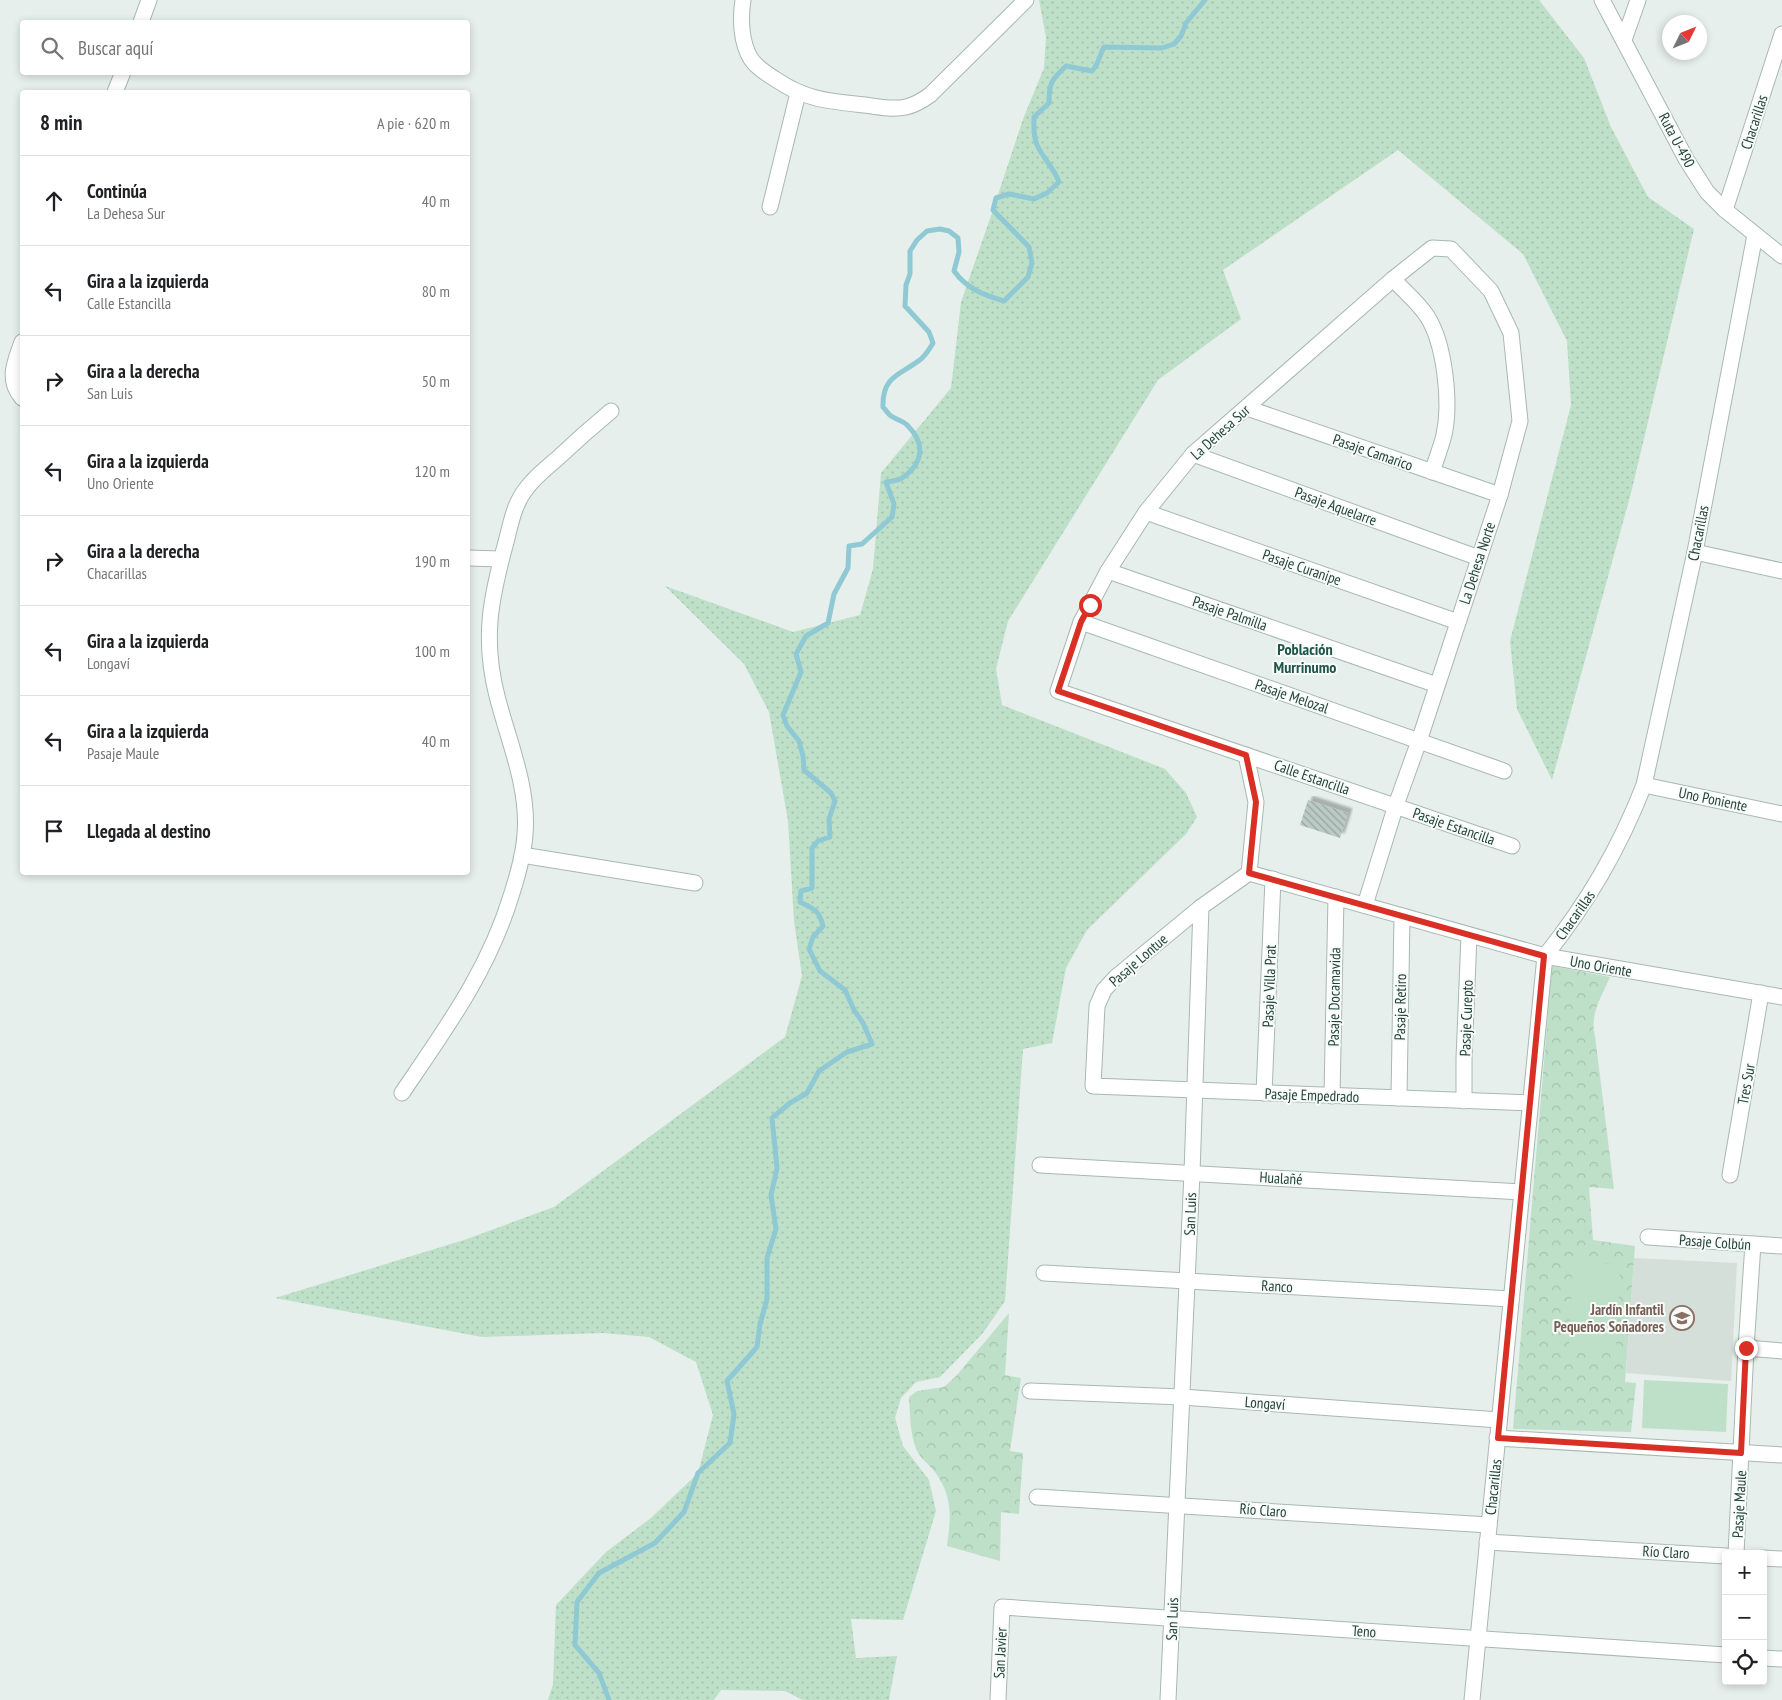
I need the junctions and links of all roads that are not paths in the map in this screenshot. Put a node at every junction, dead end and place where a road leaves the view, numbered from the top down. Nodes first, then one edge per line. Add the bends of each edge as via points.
1 (150, 0) edge
2 (743, 0) edge
3 (1026, 0) edge
4 (1602, 0) edge
5 (1638, 0) edge
6 (142, 20) edge
7 (1782, 34) edge
8 (1624, 40) junction
9 (121, 75) edge
10 (116, 90) edge
11 (798, 92) junction
12 (770, 208) dead end
13 (1725, 210) junction
14 (1755, 235) junction
15 (1432, 248) joint
16 (1782, 256) edge
17 (1393, 279) junction
18 (20, 348) edge
19 (20, 395) edge
20 (1247, 408) junction
21 (611, 411) dead end
22 (1193, 454) junction
23 (1432, 472) junction
24 (1500, 495) junction
25 (1146, 512) junction
26 (1695, 552) junction
27 (470, 558) edge
28 (1479, 558) junction
29 (501, 559) junction
30 (1108, 571) junction
31 (1782, 571) edge
32 (1081, 622) junction
33 (1458, 622) junction
34 (1437, 684) junction
35 (1058, 691) joint
36 (1419, 741) junction
37 (1246, 755) junction
38 (1504, 771) dead end
39 (1644, 785) junction
40 (1396, 805) junction
41 (1782, 814) edge
42 (1512, 846) dead end
43 (522, 855) junction
44 (1249, 873) junction
45 (1273, 879) junction
46 (695, 883) dead end
47 (1336, 897) junction
48 (1365, 905) junction
49 (1201, 907) junction
50 (1402, 916) junction
51 (1469, 935) junction
52 (1544, 956) junction
53 (1761, 993) junction
54 (1782, 997) edge
55 (1093, 1086) joint
56 (1194, 1091) junction
57 (402, 1093) dead end
58 (1264, 1093) junction
59 (1332, 1096) junction
60 (1399, 1098) junction
61 (1464, 1100) junction
62 (1530, 1103) junction
63 (1040, 1165) dead end
64 (1192, 1173) junction
65 (1730, 1175) dead end
66 (1522, 1192) junction
67 (1648, 1237) dead end
68 (1753, 1244) junction
69 (1782, 1246) edge
70 (1044, 1273) dead end
71 (1188, 1282) junction
72 (1511, 1299) junction
73 (1746, 1348) junction
74 (1782, 1351) edge
75 (1030, 1391) dead end
76 (1182, 1397) junction
77 (1499, 1420) junction
78 (1498, 1438) junction
79 (1741, 1453) junction
80 (1782, 1455) edge
81 (1037, 1498) dead end
82 (1176, 1505) junction
83 (1489, 1525) junction
84 (1487, 1542) junction
85 (1736, 1550) edge
86 (1722, 1556) edge
87 (1767, 1558) edge
88 (1782, 1559) edge
89 (1002, 1607) joint
90 (1172, 1618) junction
91 (1478, 1639) junction
92 (1722, 1655) edge
93 (1767, 1658) edge
94 (1782, 1659) edge
95 (998, 1700) edge
96 (1168, 1700) edge
97 (1472, 1700) edge

1 - 6 street
2 - 11 street via 742,26 750,57 759,68
3 - 11 street via 930,95 916,104 889,108 832,102
4 - 8 street, Ruta U-490
5 - 8 street
7 - 13 street, Chacarillas
8 - 13 street, Ruta U-490 via 1686,159 1707,192
9 - 10 street
11 - 12 street
13 - 14 street, Ruta U-490
14 - 16 street, Ruta U-490
14 - 26 street, Chacarillas
15 - 17 street, La Dehesa Sur
15 - 24 street, La Dehesa Norte via 1451,249 1491,291 1511,333 1520,421
17 - 20 street, La Dehesa Sur
17 - 23 street via 1427,316 1438,342 1446,380 1444,436
18 - 19 street via 12,373
20 - 22 street, La Dehesa Sur
20 - 23 street, Pasaje Camarico
21 - 29 street via 524,491 516,505
22 - 25 street, La Dehesa Sur
22 - 28 street, Pasaje Aquelarre
23 - 24 street, Pasaje Camarico
24 - 28 street, La Dehesa Norte
25 - 30 street, La Dehesa Sur
25 - 33 street, Pasaje Curanipe
26 - 31 street
26 - 39 street, Chacarillas
27 - 29 street
28 - 33 street, La Dehesa Norte
29 - 43 street via 492,598 488,644 493,681 524,797
30 - 32 street, La Dehesa Sur
30 - 34 street, Pasaje Palmilla
32 - 35 street, La Dehesa Sur
32 - 36 street, Pasaje Melozal
33 - 34 street, La Dehesa Norte
34 - 36 street, La Dehesa Norte
35 - 37 street, Calle Estancilla
36 - 38 street, Pasaje Melozal
36 - 40 street, La Dehesa Norte
37 - 40 street, Calle Estancilla
37 - 44 street via 1256,802
39 - 41 street, Uno Poniente
39 - 52 street, Chacarillas via 1605,870 1582,907
40 - 42 street, Pasaje Estancilla
40 - 48 street, La Dehesa Norte
43 - 46 street
43 - 57 street via 508,906 488,958 459,1009
44 - 45 street, Uno Oriente
44 - 49 street
45 - 47 street, Uno Oriente
45 - 58 street, Pasaje Villa Prat
47 - 48 street, Uno Oriente
47 - 59 street, Pasaje Docamavida
48 - 50 street, Uno Oriente
49 - 55 street, Pasaje Lontue via 1104,990 1097,1006
49 - 56 street, San Luis
50 - 51 street, Uno Oriente
50 - 60 street, Pasaje Retiro
51 - 52 street, Uno Oriente
51 - 61 street, Pasaje Curepto
52 - 53 street, Uno Oriente
52 - 62 street, Chacarillas
53 - 54 street, Uno Oriente
53 - 65 street, Tres Sur
55 - 56 street, Pasaje Empedrado
56 - 58 street, Pasaje Empedrado
56 - 64 street, San Luis
58 - 59 street, Pasaje Empedrado
59 - 60 street, Pasaje Empedrado
60 - 61 street, Pasaje Empedrado
61 - 62 street, Pasaje Empedrado
62 - 66 street, Chacarillas
63 - 64 street, Hualañé
64 - 66 street, Hualañé
64 - 71 street, San Luis
66 - 72 street, Chacarillas
67 - 68 street, Pasaje Colbún
68 - 69 street, Pasaje Colbún
68 - 73 street, Pasaje Maule
70 - 71 street, Ranco
71 - 72 street, Ranco
71 - 76 street, San Luis
72 - 77 street, Chacarillas
73 - 74 street
73 - 79 street, Pasaje Maule
75 - 76 street, Longaví
76 - 77 street, Longaví
76 - 82 street, San Luis
77 - 78 street, Chacarillas
78 - 79 street
78 - 83 street, Chacarillas
79 - 80 street
79 - 85 street, Pasaje Maule
81 - 82 street, Río Claro
82 - 83 street, Río Claro
82 - 90 street, San Luis
83 - 84 street, Chacarillas
84 - 86 street, Río Claro
84 - 91 street, Chacarillas
87 - 88 street
89 - 90 street, Teno
89 - 95 street, San Javier
90 - 91 street, Teno
90 - 96 street, San Luis
91 - 92 street, Teno
91 - 97 street, Chacarillas
93 - 94 street

